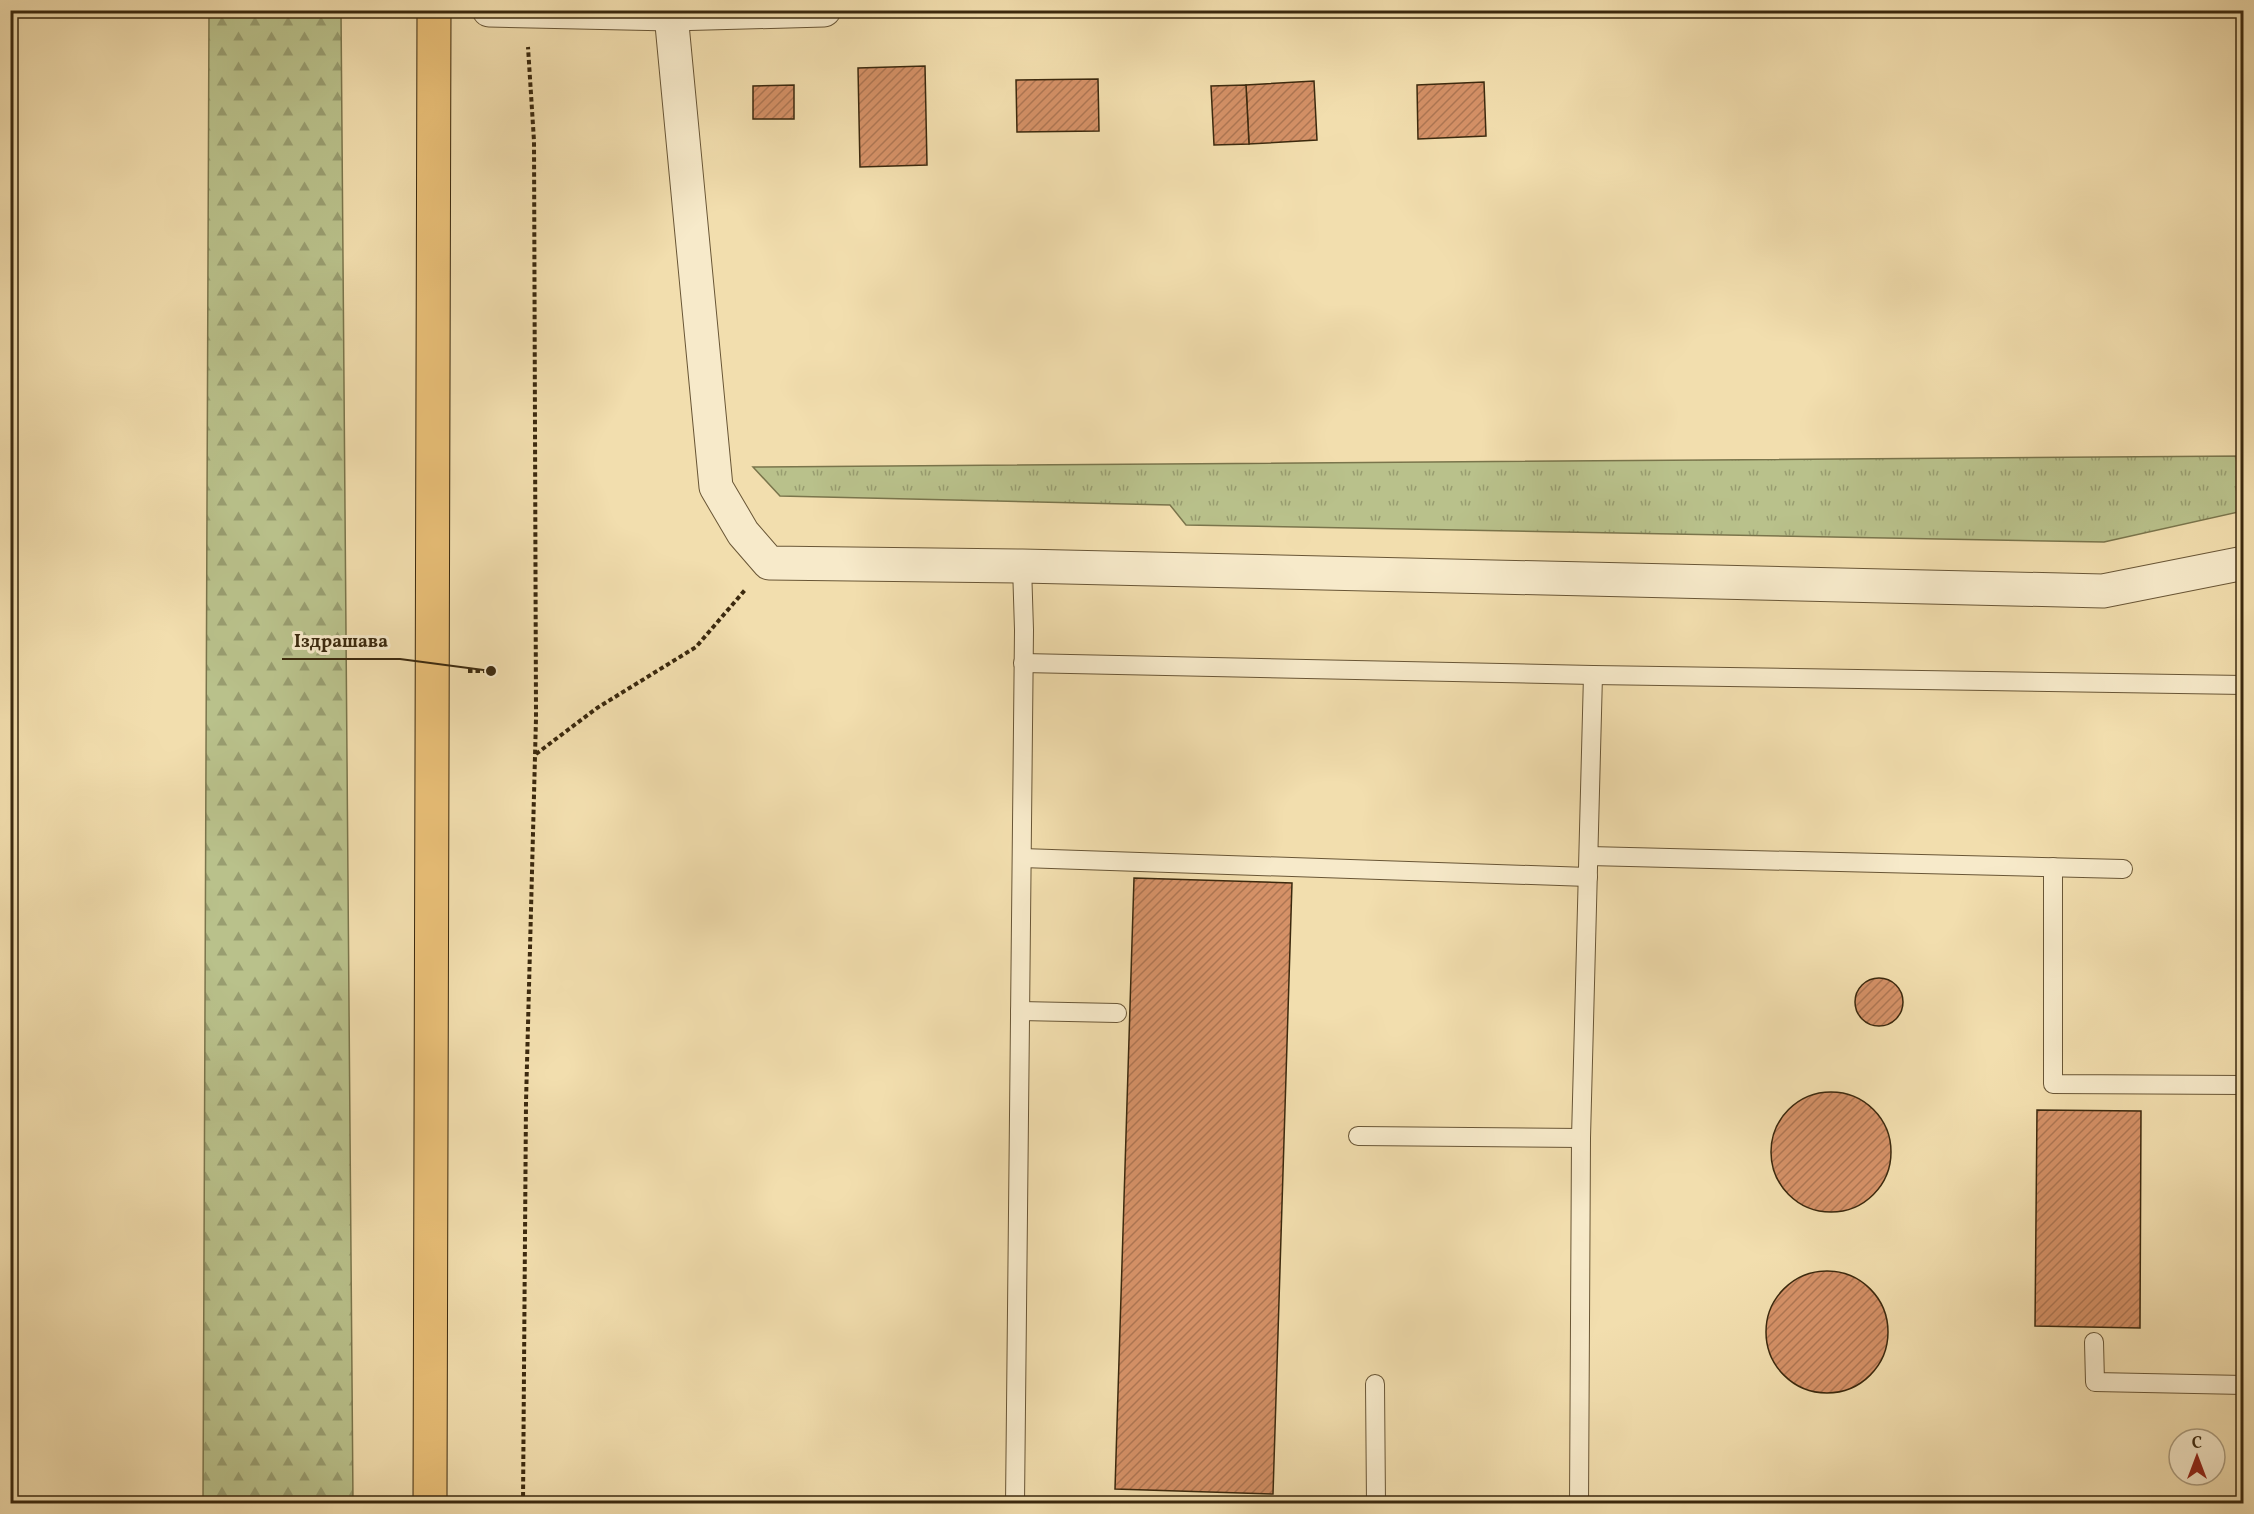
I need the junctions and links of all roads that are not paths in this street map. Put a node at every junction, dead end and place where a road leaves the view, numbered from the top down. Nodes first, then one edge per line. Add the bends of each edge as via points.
1 (434, 10) edge
2 (489, 10) edge
3 (824, 10) edge
4 (514, 11) edge
5 (671, 14) junction
6 (2244, 563) edge
7 (1022, 566) junction
8 (1023, 663) junction
9 (1593, 675) junction
10 (2244, 685) edge
11 (1588, 856) junction
12 (1022, 858) junction
13 (2053, 867) junction
14 (2123, 869) dead end
15 (1588, 877) junction
16 (1020, 1011) junction
17 (1117, 1013) dead end
18 (2244, 1085) edge
19 (1358, 1136) dead end
20 (1581, 1138) junction
21 (2094, 1342) dead end
22 (1375, 1383) dead end
23 (2244, 1384) edge
24 (430, 1503) edge
25 (1015, 1503) edge
26 (1376, 1503) edge
27 (1579, 1503) edge

1 - 24 main road
2 - 4 street
3 - 5 street
4 - 5 street
5 - 7 street via 716,487 743,533 769,562
6 - 7 street via 2103,591
7 - 8 lane
8 - 9 lane
8 - 12 lane
9 - 10 lane
9 - 11 lane
11 - 13 lane
11 - 15 lane
12 - 15 lane
12 - 16 lane
13 - 14 lane
13 - 18 lane via 2053,1084
15 - 20 lane
16 - 17 lane
16 - 25 lane
19 - 20 lane
20 - 27 lane
21 - 23 lane via 2095,1382
22 - 26 lane

